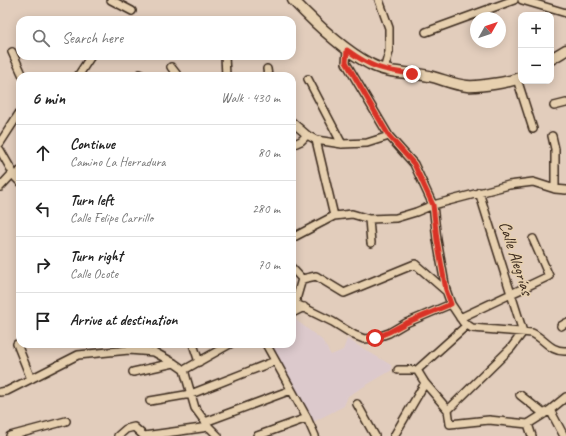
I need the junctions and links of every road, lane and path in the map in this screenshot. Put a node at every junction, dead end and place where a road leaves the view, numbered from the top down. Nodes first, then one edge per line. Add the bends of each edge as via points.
1 (111, 0) edge
2 (293, 0) edge
3 (379, 0) edge
4 (514, 0) edge
5 (522, 0) edge
6 (132, 11) dead end
7 (566, 13) edge
8 (426, 32) dead end
9 (347, 50) junction
10 (566, 50) edge
11 (12, 52) dead end
12 (554, 57) edge
13 (88, 60) edge
14 (225, 60) edge
15 (171, 67) dead end
16 (384, 70) junction
17 (21, 72) edge
18 (81, 72) edge
19 (175, 72) edge
20 (226, 72) edge
21 (518, 78) edge
22 (308, 79) dead end
23 (521, 84) edge
24 (566, 103) edge
25 (554, 106) dead end
26 (16, 117) edge
27 (296, 125) edge
28 (533, 129) dead end
29 (307, 135) junction
30 (389, 136) junction
31 (552, 136) dead end
32 (1, 138) edge
33 (316, 140) junction
34 (296, 143) edge
35 (342, 144) junction
36 (0, 150) edge
37 (16, 174) edge
38 (16, 177) edge
39 (0, 187) edge
40 (556, 189) junction
41 (566, 190) edge
42 (479, 192) junction
43 (433, 205) junction
44 (334, 216) junction
45 (369, 219) junction
46 (296, 236) edge
47 (533, 240) dead end
48 (371, 243) dead end
49 (296, 272) edge
50 (302, 279) junction
51 (446, 291) junction
52 (512, 294) junction
53 (296, 297) edge
54 (296, 304) edge
55 (451, 304) junction
56 (304, 307) junction
57 (296, 311) edge
58 (463, 322) junction
59 (523, 332) junction
60 (19, 348) edge
61 (194, 348) edge
62 (223, 348) edge
63 (268, 348) edge
64 (566, 351) edge
65 (275, 361) junction
66 (199, 362) junction
67 (174, 363) junction
68 (184, 370) junction
69 (398, 370) dead end
70 (417, 370) junction
71 (133, 372) dead end
72 (31, 379) junction
73 (425, 383) junction
74 (291, 390) junction
75 (0, 392) edge
76 (191, 394) junction
77 (520, 395) dead end
78 (566, 397) edge
79 (150, 401) dead end
80 (357, 404) dead end
81 (448, 410) junction
82 (547, 412) junction
83 (307, 418) junction
84 (66, 421) dead end
85 (207, 424) junction
86 (528, 424) junction
87 (10, 436) edge
88 (118, 436) edge
89 (218, 436) edge
90 (257, 436) edge
91 (315, 436) edge
92 (375, 436) edge
93 (394, 436) edge
94 (532, 436) edge
95 (564, 436) edge

1 - 6 street
2 - 9 street
3 - 16 street via 390,28 389,52
4 - 8 street
5 - 7 street
9 - 16 street
9 - 30 street via 346,62
10 - 12 street
11 - 17 street
13 - 18 street
14 - 20 street
15 - 19 street
16 - 21 street via 429,76 467,86
22 - 35 street
23 - 28 street
24 - 25 street
26 - 32 street
27 - 29 street
29 - 33 street
29 - 34 street
30 - 35 street via 367,143
30 - 43 street via 414,164
31 - 40 street via 555,149
33 - 35 street
33 - 44 street
36 - 37 street
38 - 39 street
40 - 41 street
40 - 42 street via 533,182
42 - 43 street
42 - 52 street, Calle Alegrías
43 - 45 street via 396,218
43 - 51 street
44 - 45 street via 352,214
44 - 46 street
45 - 48 street
47 - 52 street via 549,276
49 - 50 street
50 - 51 street via 316,276 344,293 415,264
50 - 53 street
51 - 55 street
52 - 58 street
52 - 59 street, Calle Alegrías
54 - 56 street
55 - 56 street via 375,338 364,339
55 - 58 street
56 - 57 street
58 - 59 street via 472,328
58 - 70 street
59 - 64 street via 532,332 540,336 559,352
59 - 81 street via 511,348
60 - 72 street
61 - 66 street
62 - 66 street
63 - 65 street
65 - 74 street
65 - 76 street
66 - 68 street
67 - 68 street
67 - 71 street
67 - 72 street via 154,352 129,350 78,355
68 - 76 street
69 - 70 street
70 - 73 street
72 - 75 street
73 - 81 street
73 - 93 street
74 - 83 street
74 - 85 street
76 - 79 street
76 - 85 street via 195,408
77 - 82 street
78 - 82 street
80 - 92 street
81 - 86 street via 450,424 489,420
82 - 86 street
82 - 95 street
83 - 90 street
83 - 91 street
84 - 87 street
85 - 88 street via 144,436 134,427 126,429
85 - 89 street
86 - 94 street

